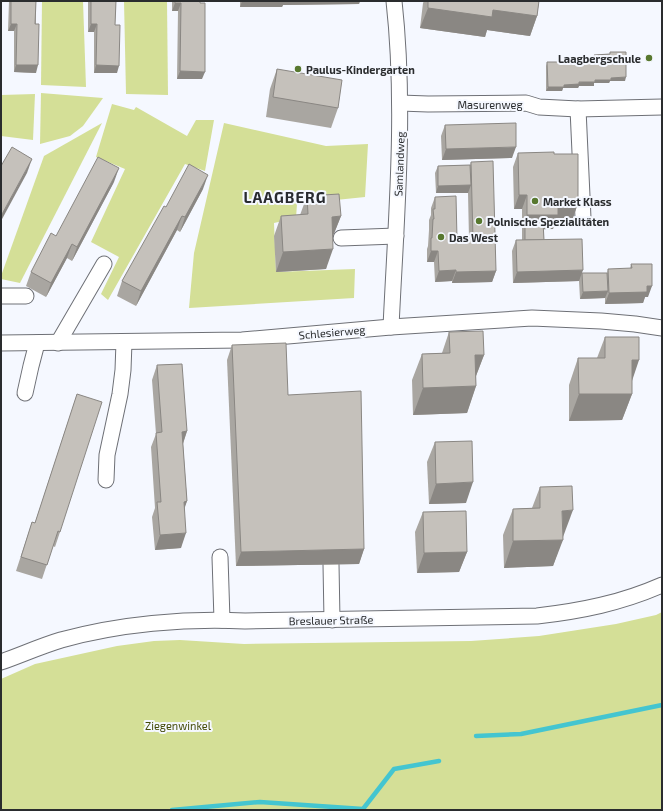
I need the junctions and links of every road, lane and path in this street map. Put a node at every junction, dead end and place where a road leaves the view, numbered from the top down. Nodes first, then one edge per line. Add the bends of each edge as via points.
1 (394, 1) edge
2 (400, 103) junction
3 (662, 107) edge
4 (578, 109) junction
5 (583, 218) dead end
6 (396, 236) junction
7 (340, 238) dead end
8 (104, 264) dead end
9 (1, 296) edge
10 (26, 296) dead end
11 (391, 327) junction
12 (662, 328) edge
13 (124, 342) junction
14 (37, 343) junction
15 (58, 343) junction
16 (1, 344) edge
17 (25, 393) dead end
18 (106, 480) dead end
19 (220, 557) dead end
20 (331, 564) edge
21 (662, 585) edge
22 (222, 620) junction
23 (332, 620) junction
24 (1, 662) edge

1 - 2 street, Samlandweg
2 - 4 street, Masurenweg via 526,103 539,107
2 - 6 street, Samlandweg
3 - 4 street, Masurenweg
4 - 5 street
6 - 7 street
6 - 11 street, Samlandweg
8 - 15 street
9 - 10 street
11 - 12 street, Schlesierweg via 532,318 607,321
11 - 13 street, Schlesierweg via 242,340
13 - 15 street, Schlesierweg
13 - 18 street via 120,394 107,455
14 - 15 street, Schlesierweg
14 - 16 street, Schlesierweg
14 - 17 street
19 - 22 street
20 - 23 street
21 - 23 street, Breslauer Straße via 645,593 607,604 537,616
22 - 23 street, Breslauer Straße
22 - 24 street, Breslauer Straße via 105,629 60,640

